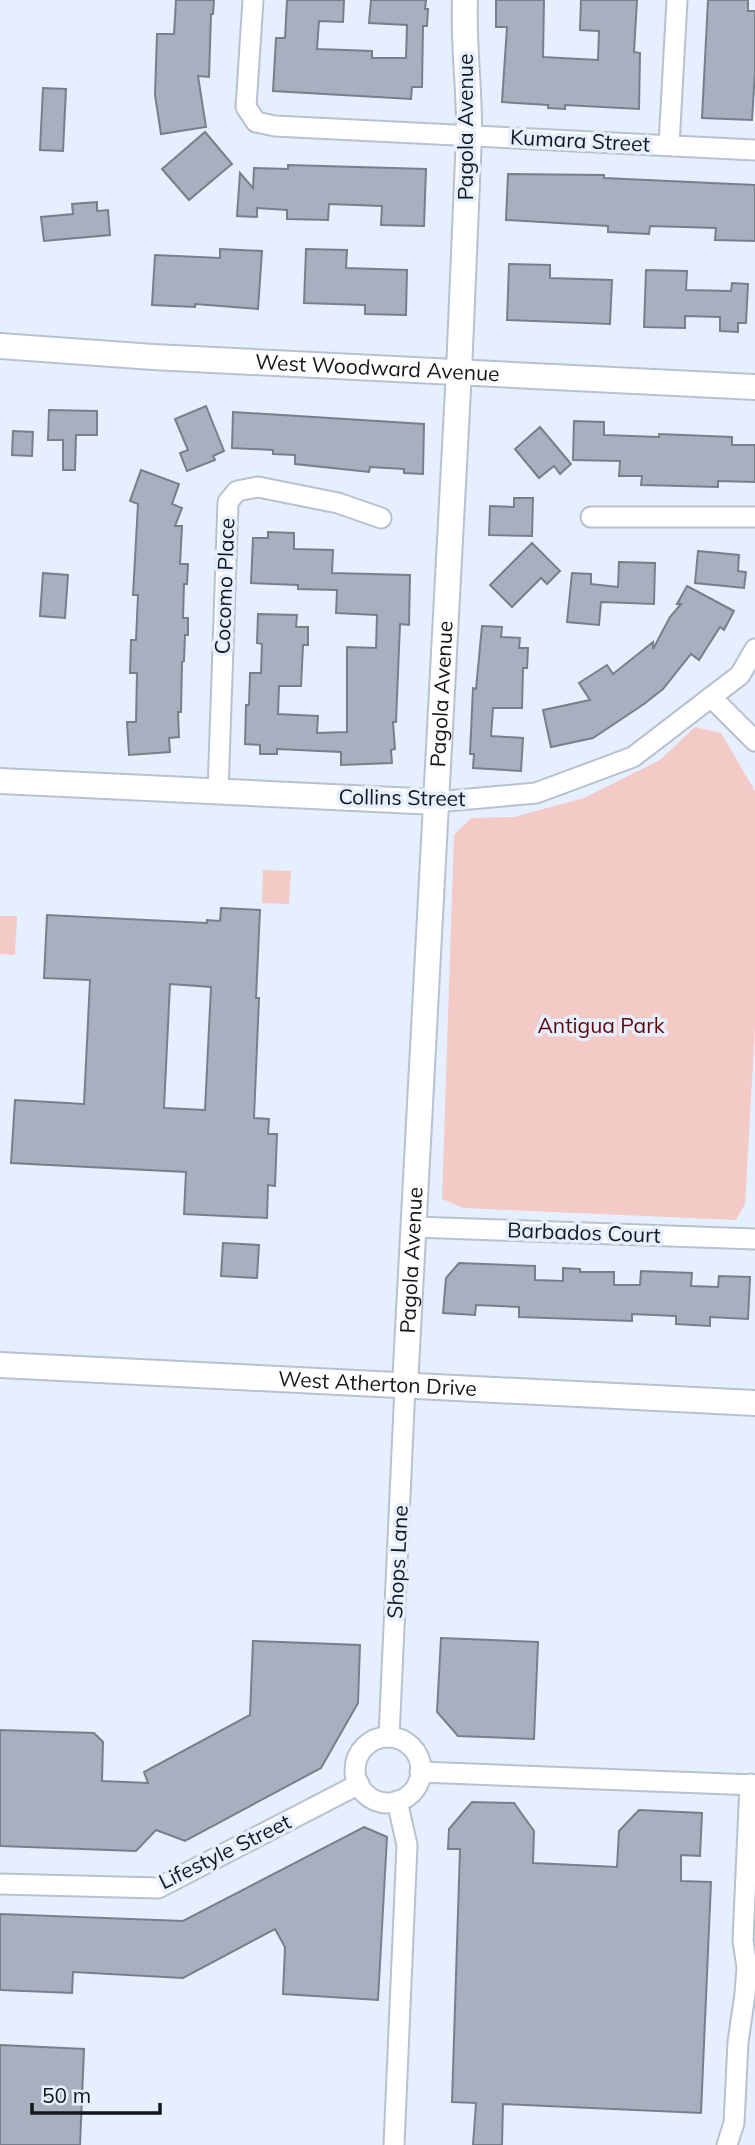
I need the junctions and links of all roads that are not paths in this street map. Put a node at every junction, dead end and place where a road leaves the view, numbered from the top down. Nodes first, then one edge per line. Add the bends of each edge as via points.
1 (253, 0) edge
2 (466, 0) edge
3 (677, 0) edge
4 (469, 136) junction
5 (669, 145) junction
6 (755, 150) edge
7 (0, 346) edge
8 (459, 371) junction
9 (755, 387) edge
10 (591, 517) dead end
11 (755, 517) edge
12 (381, 518) dead end
13 (755, 649) edge
14 (711, 697) junction
15 (755, 741) edge
16 (0, 781) edge
17 (218, 792) junction
18 (436, 802) junction
19 (414, 1227) junction
20 (755, 1239) edge
21 (0, 1365) edge
22 (405, 1386) junction
23 (755, 1402) edge
24 (389, 1737) junction
25 (420, 1772) junction
26 (359, 1784) junction
27 (753, 1784) edge
28 (397, 1801) junction
29 (0, 1884) edge
30 (394, 2145) edge
31 (727, 2145) edge

1 - 4 street, Kumara Street via 246,107 256,122
2 - 4 street, Pagola Avenue
3 - 5 street
4 - 5 street, Kumara Street
4 - 8 street, Pagola Avenue
5 - 6 street, Kumara Street
7 - 8 street, West Woodward Avenue
8 - 9 street, West Woodward Avenue
8 - 18 street, Pagola Avenue
10 - 11 street
12 - 17 street, Cocomo Place via 338,503 258,486 237,491 228,502
13 - 14 street, Collins Street via 740,675
14 - 15 street
14 - 18 street, Collins Street via 633,757 536,793
16 - 17 street, Collins Street
17 - 18 street, Collins Street
18 - 19 street, Pagola Avenue
19 - 20 street, Barbados Court
19 - 22 street, Pagola Avenue
21 - 22 street, West Atherton Drive
22 - 23 street, West Atherton Drive
22 - 24 street, Shops Lane
24 - 25 street via 414,1750
24 - 26 street via 377,1738 360,1751 355,1770
25 - 27 street
25 - 28 street via 415,1788
26 - 28 street via 380,1802
26 - 29 street, Lifestyle Street via 158,1888
27 - 31 street via 743,1941 747,1967 734,2123
28 - 30 street via 407,1845

